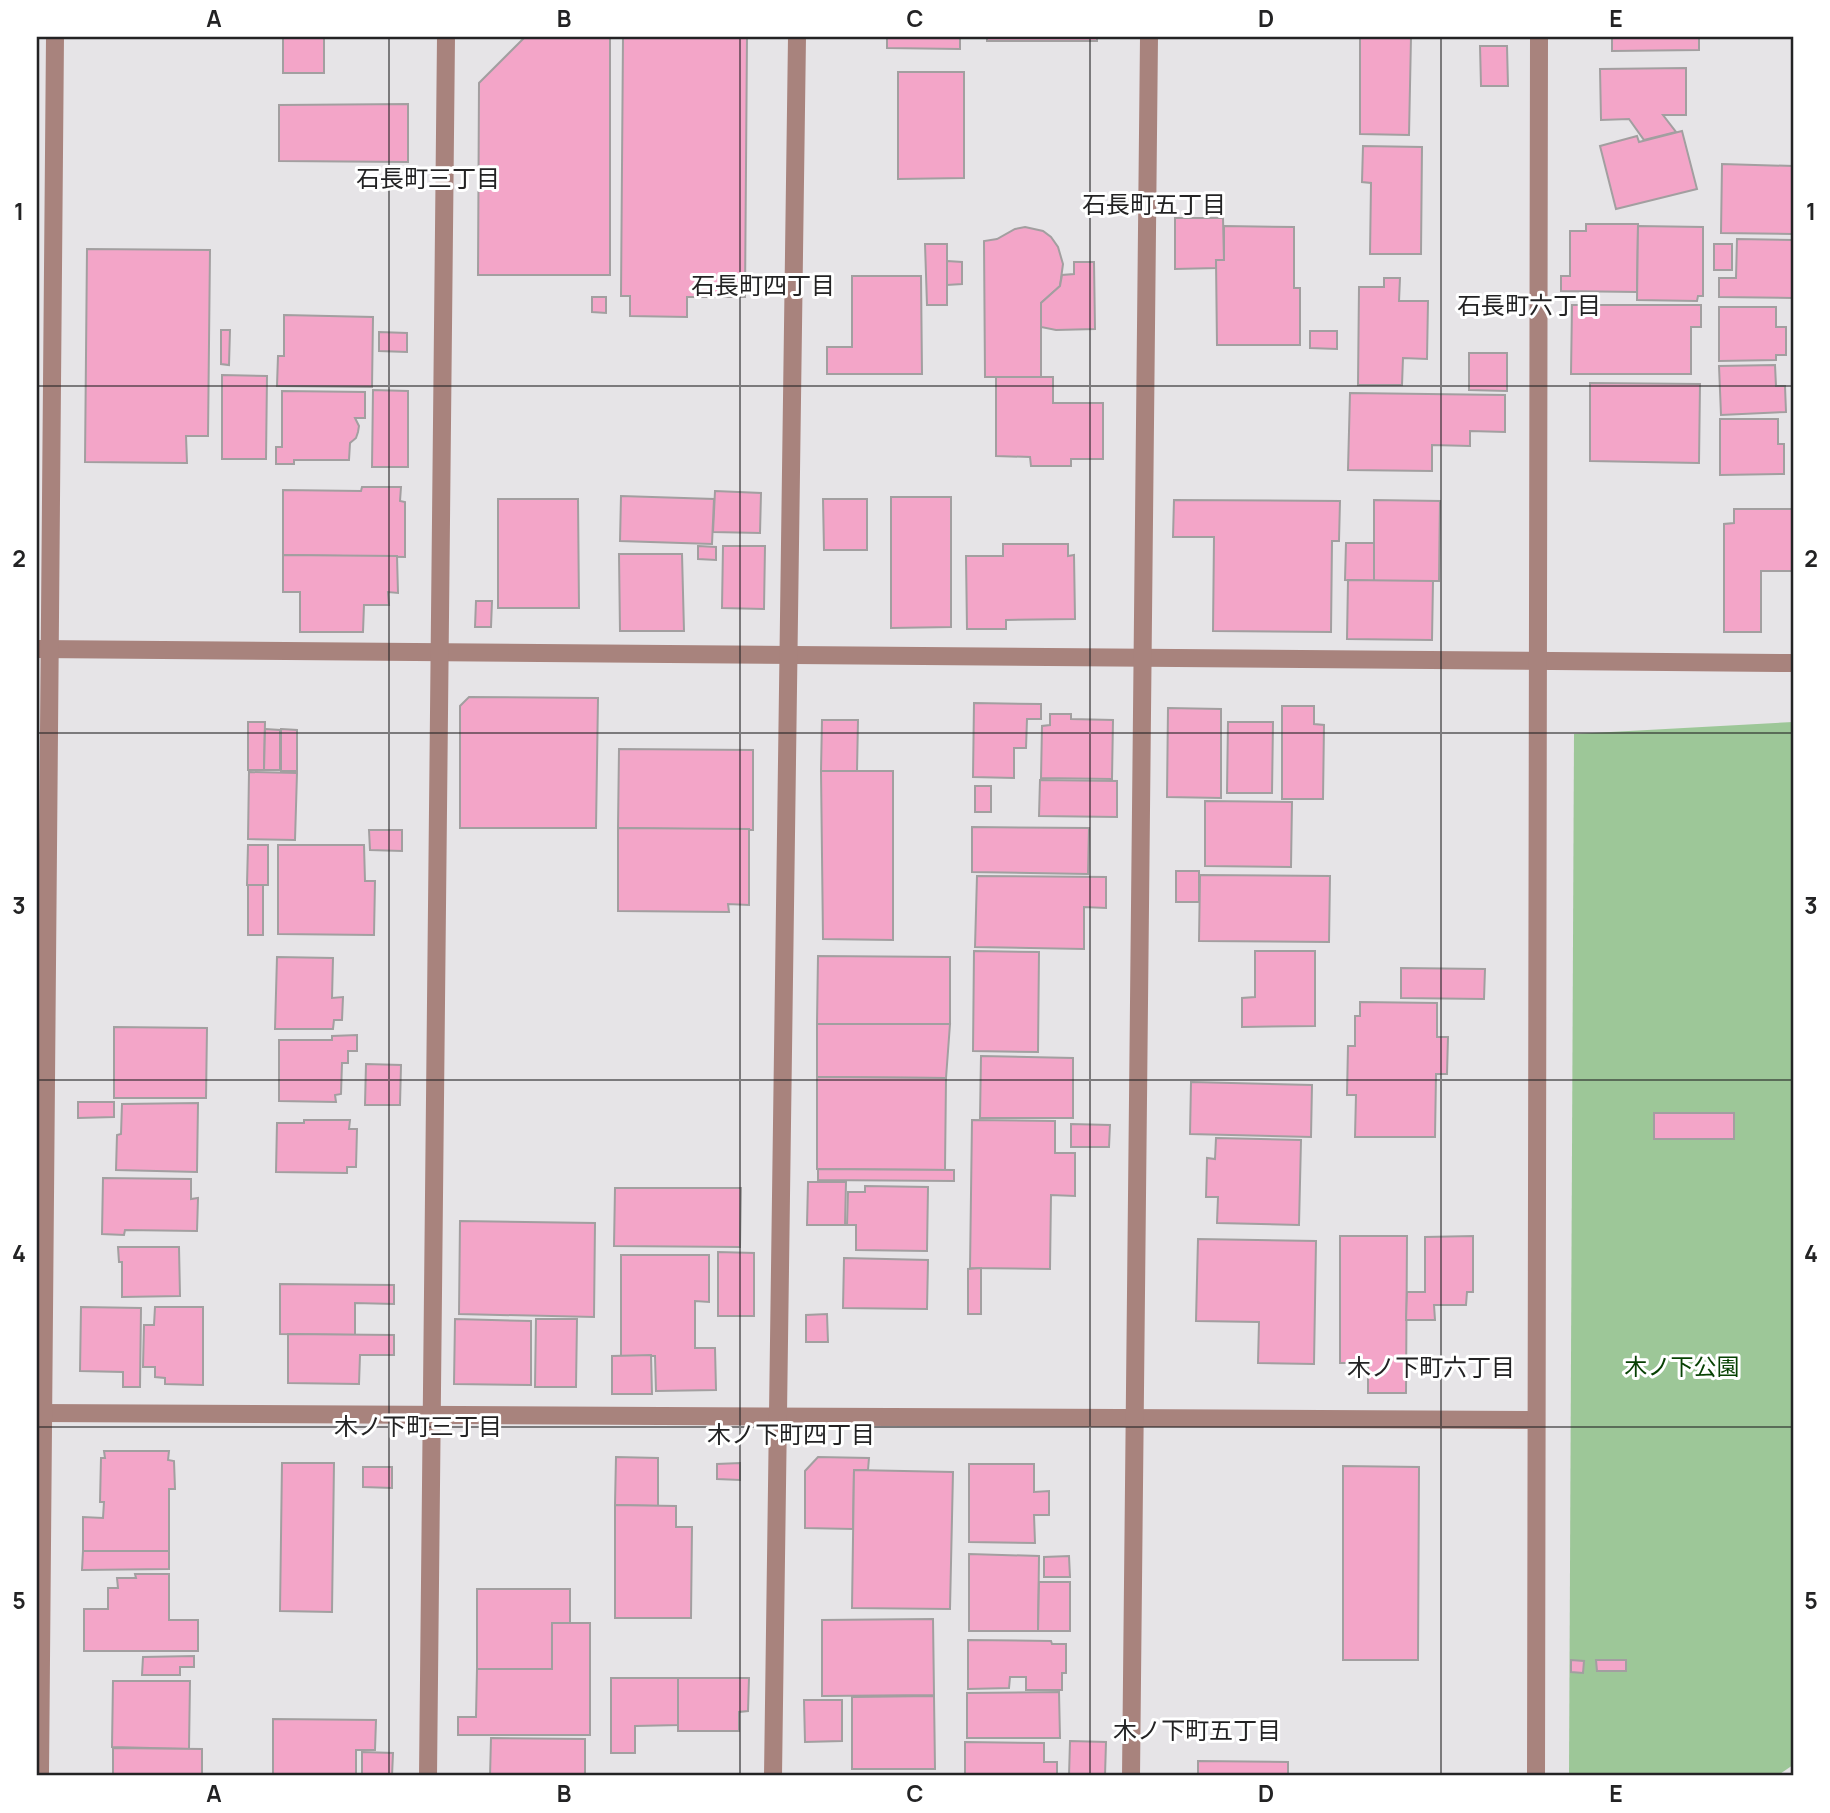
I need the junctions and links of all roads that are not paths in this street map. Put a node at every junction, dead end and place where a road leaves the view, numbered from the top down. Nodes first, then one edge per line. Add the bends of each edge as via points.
1 (55, 37) edge
2 (446, 37) edge
3 (797, 37) edge
4 (1149, 37) edge
5 (1539, 37) edge
6 (43, 650) edge
7 (440, 652) junction
8 (789, 655) junction
9 (1142, 657) junction
10 (1539, 661) junction
11 (1793, 663) edge
12 (41, 1413) edge
13 (432, 1415) junction
14 (777, 1417) junction
15 (1135, 1418) junction
16 (1535, 1420) junction
17 (40, 1776) edge
18 (428, 1776) edge
19 (773, 1776) edge
20 (1131, 1776) edge
21 (1536, 1776) edge

1 - 6 street
2 - 7 street
3 - 8 street
4 - 9 street
5 - 10 street
6 - 7 street
6 - 12 street
7 - 8 street
7 - 13 street
8 - 9 street
8 - 14 street
9 - 10 street
9 - 15 street
10 - 11 street
10 - 16 street
12 - 13 street
12 - 17 street
13 - 14 street
13 - 18 street
14 - 15 street
14 - 19 street
15 - 16 street
15 - 20 street
16 - 21 street

